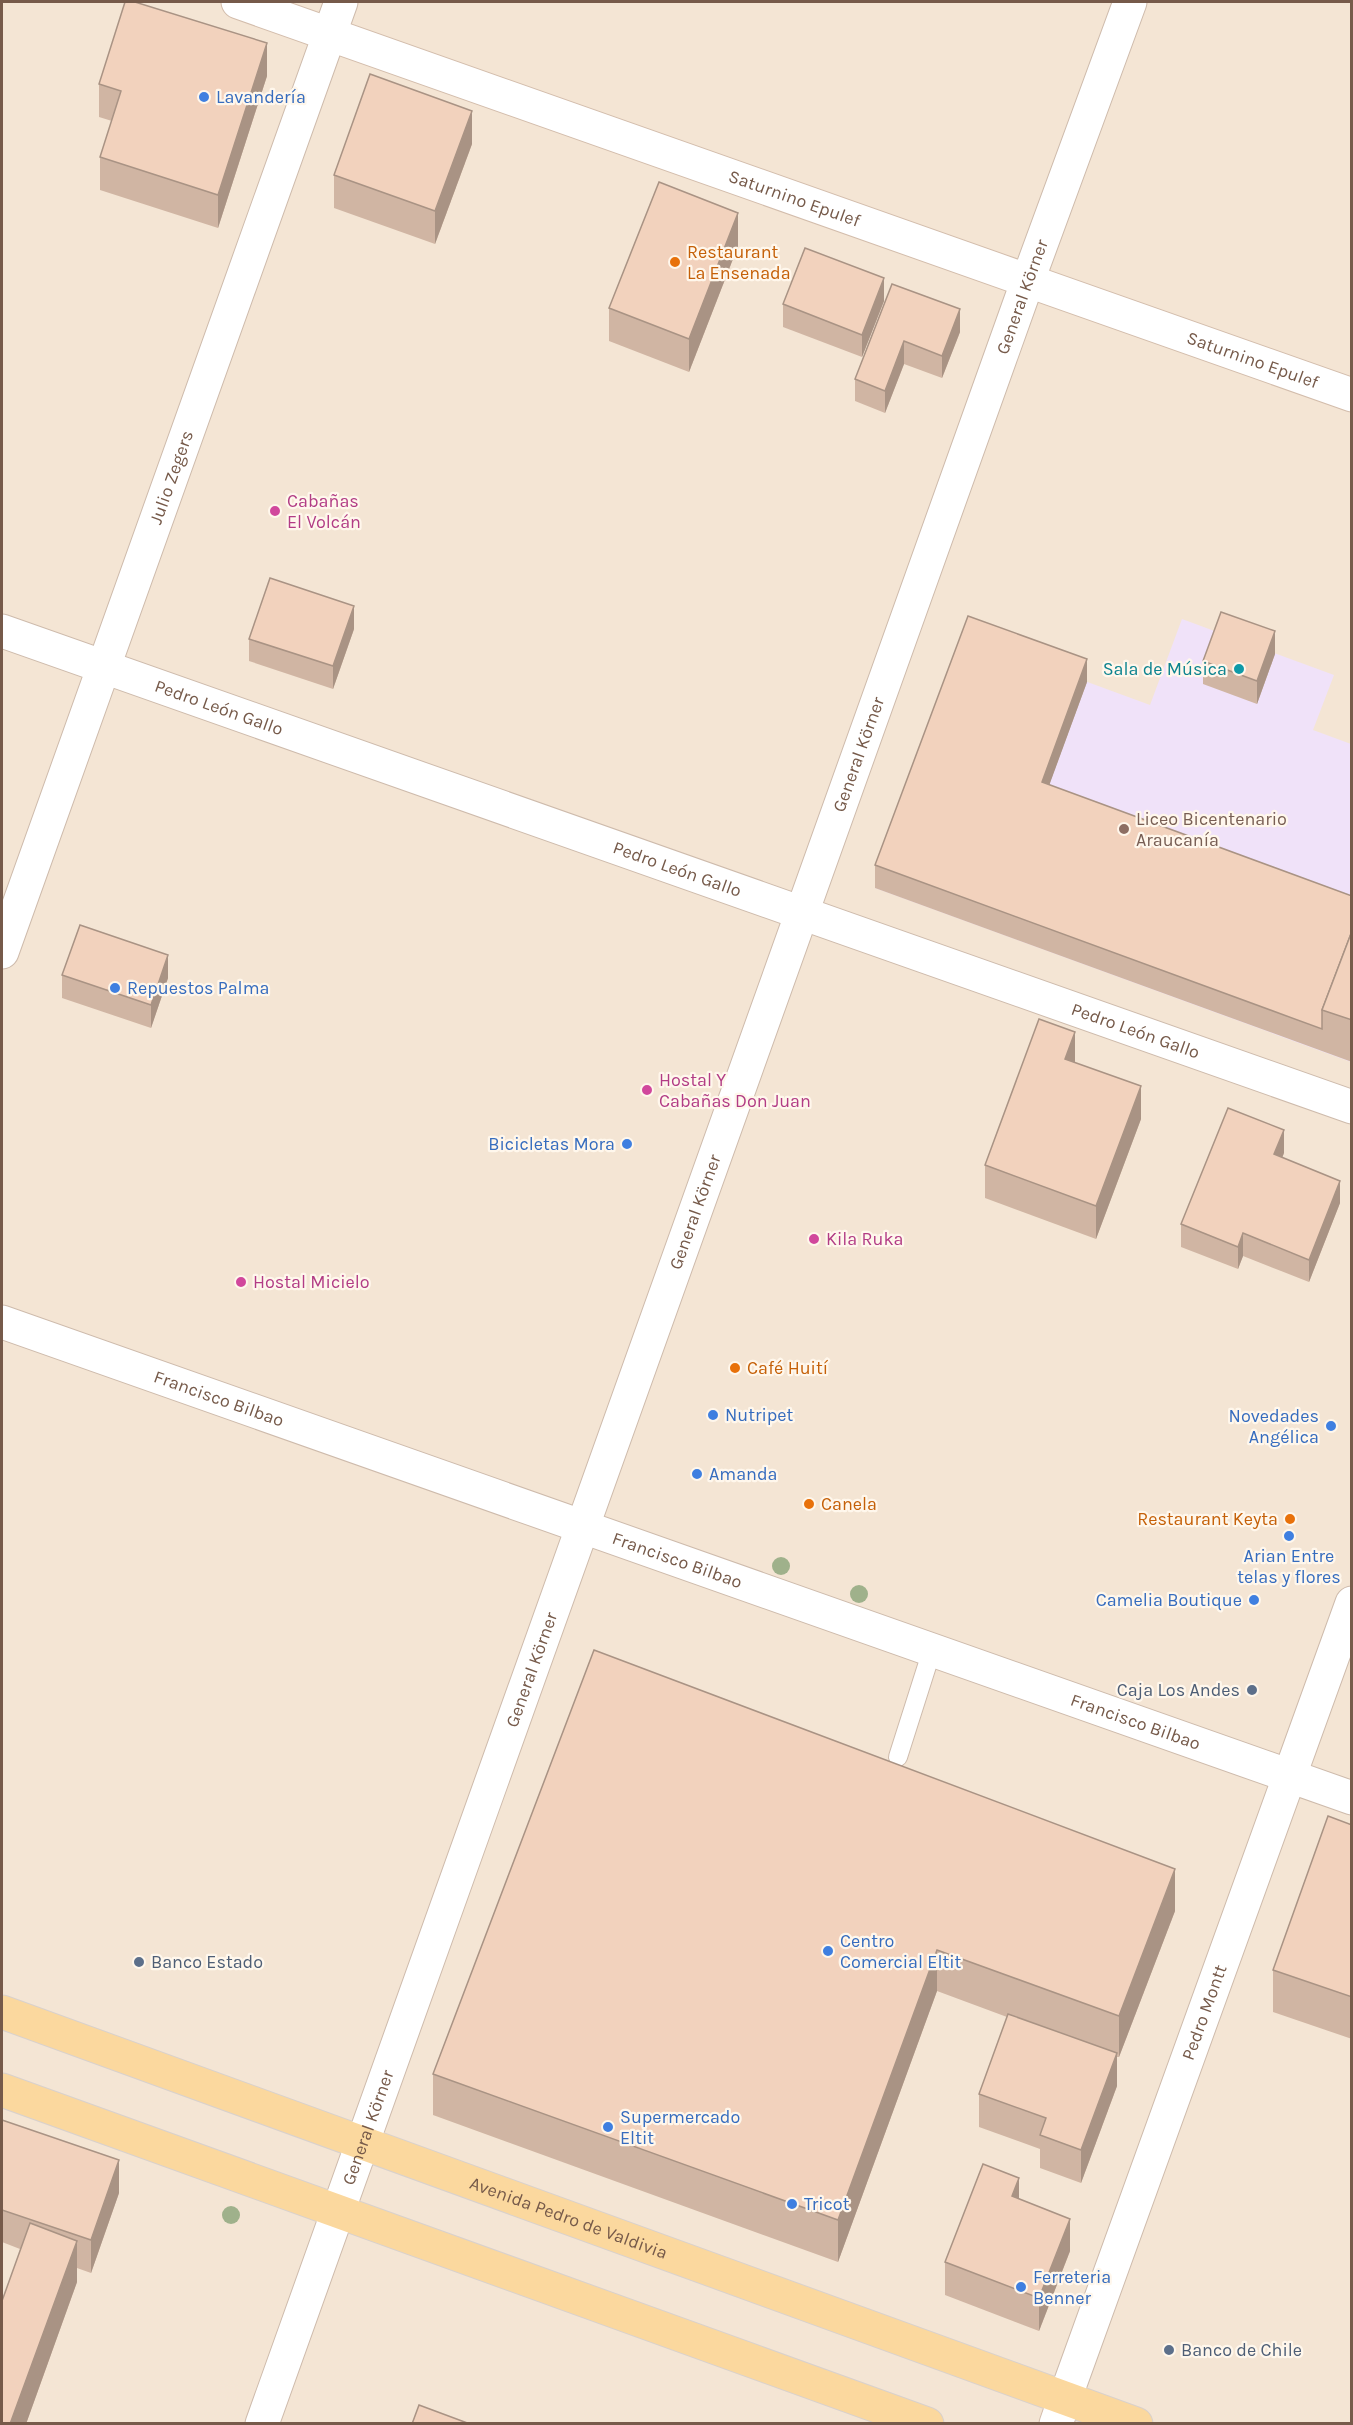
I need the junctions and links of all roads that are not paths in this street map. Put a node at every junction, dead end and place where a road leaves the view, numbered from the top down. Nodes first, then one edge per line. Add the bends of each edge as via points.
1 (238, 2) edge
2 (341, 2) edge
3 (1130, 2) edge
4 (329, 34) junction
5 (1028, 280) junction
6 (1352, 395) edge
7 (2, 631) edge
8 (104, 666) junction
9 (802, 913) junction
10 (2, 952) edge
11 (1352, 1107) edge
12 (2, 1322) edge
13 (583, 1527) junction
14 (1352, 1603) edge
15 (932, 1650) junction
16 (898, 1757) dead end
17 (1290, 1776) junction
18 (1352, 1798) edge
19 (2, 2013) edge
20 (2, 2090) edge
21 (363, 2143) junction
22 (338, 2212) junction
23 (1061, 2411) edge
24 (262, 2424) edge
25 (927, 2424) edge
26 (1136, 2424) edge

1 - 4 street, Saturnino Epulef
2 - 4 street, Julio Zegers
3 - 5 street, General Körner
4 - 5 street, Saturnino Epulef
4 - 8 street, Julio Zegers
5 - 6 street, Saturnino Epulef
5 - 9 street, General Körner
7 - 8 street, Pedro León Gallo
8 - 9 street, Pedro León Gallo
8 - 10 street, Julio Zegers
9 - 11 street, Pedro León Gallo
9 - 13 street, General Körner
12 - 13 street, Francisco Bilbao
13 - 15 street, Francisco Bilbao
13 - 21 street, General Körner
14 - 17 street, Pedro Montt
15 - 16 lane
15 - 17 street, Francisco Bilbao
17 - 18 street, Francisco Bilbao
17 - 23 street, Pedro Montt
19 - 21 main road, Avenida Pedro de Valdivia
20 - 22 main road
21 - 22 street, General Körner
21 - 23 main road, Avenida Pedro de Valdivia
22 - 24 street, General Körner
22 - 25 main road
23 - 26 main road, Avenida Pedro de Valdivia

